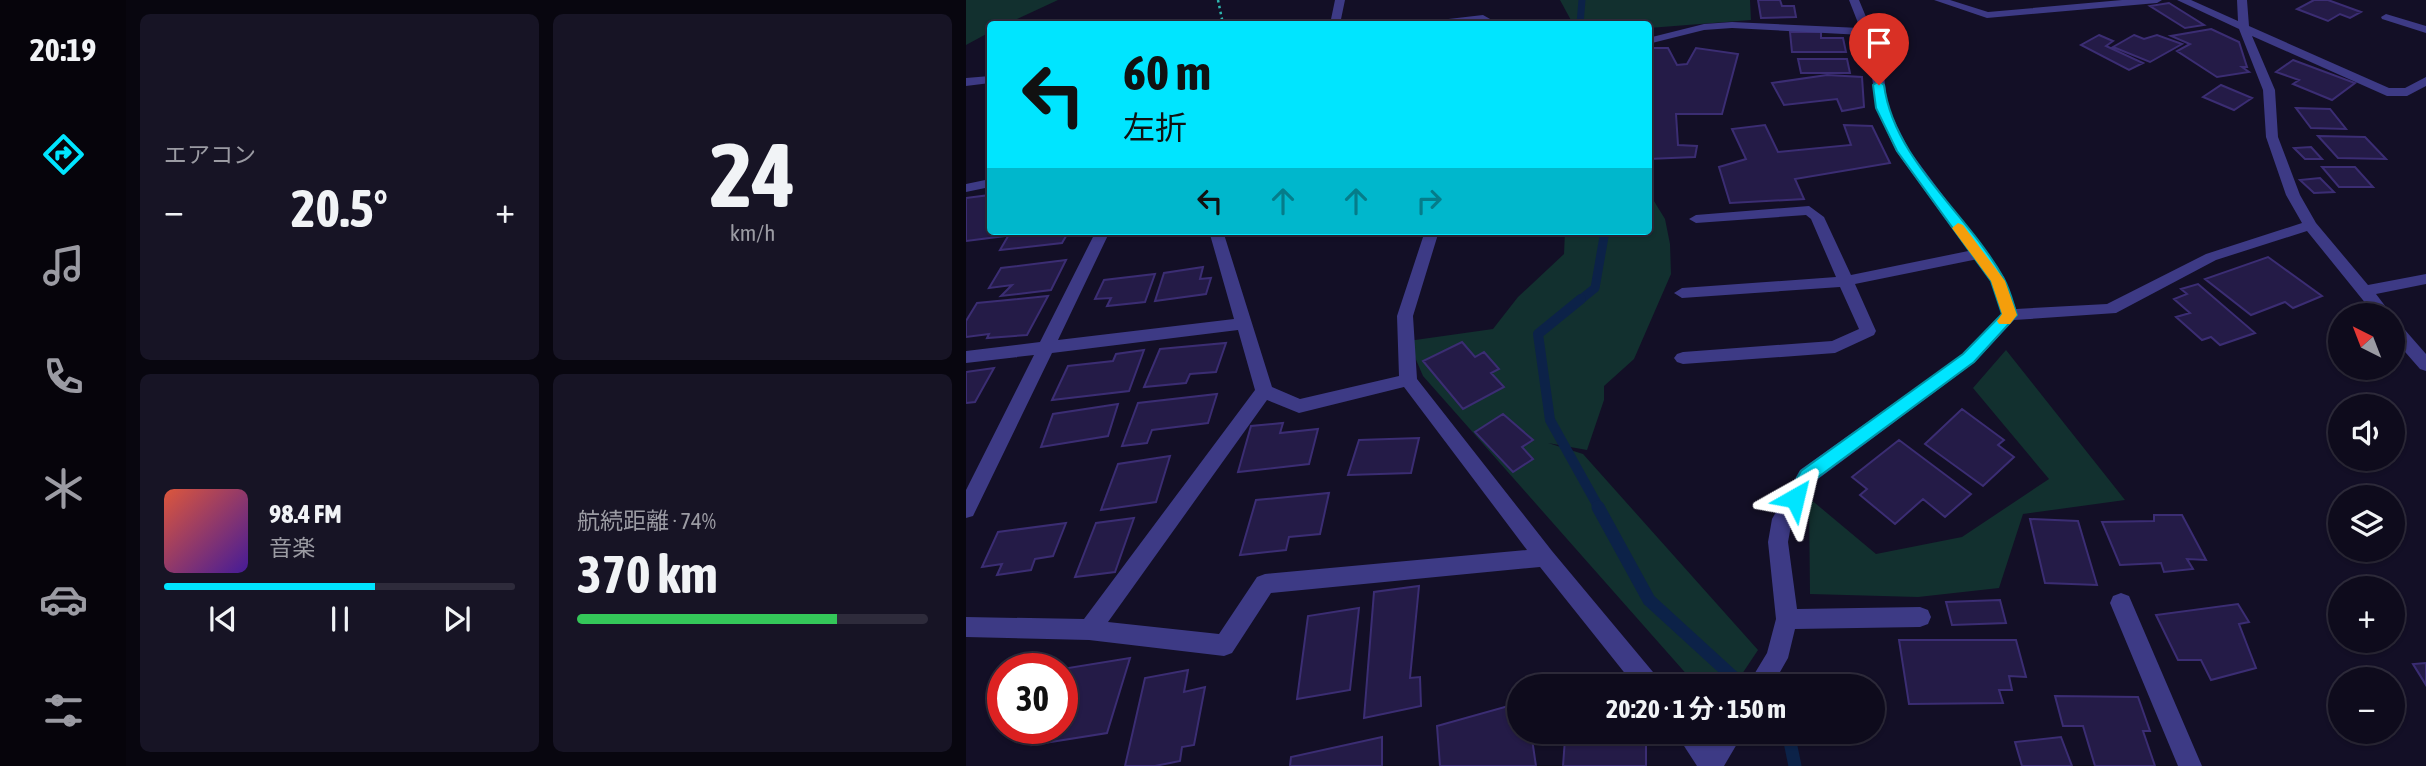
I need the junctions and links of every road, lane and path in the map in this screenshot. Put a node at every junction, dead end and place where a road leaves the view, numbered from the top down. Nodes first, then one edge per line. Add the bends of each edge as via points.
1 (1218, 0) edge
2 (1340, 0) edge
3 (1854, 0) edge
4 (1939, 0) edge
5 (2157, 0) edge
6 (2182, 0) edge
7 (2242, 0) edge
8 (2386, 17) dead end
9 (1222, 21) edge
10 (1336, 21) edge
11 (1457, 21) edge
12 (1488, 21) edge
13 (2244, 29) junction
14 (2426, 30) edge
15 (1868, 32) junction
16 (1652, 40) edge
17 (987, 80) edge
18 (2426, 81) edge
19 (966, 82) edge
20 (987, 184) edge
21 (966, 188) edge
22 (1696, 219) dead end
23 (2311, 225) junction
24 (1101, 235) edge
25 (1217, 235) edge
26 (1431, 235) edge
27 (1978, 254) junction
28 (2426, 279) edge
29 (1847, 281) junction
30 (2365, 291) junction
31 (1682, 293) dead end
32 (2374, 303) edge
33 (2010, 315) junction
34 (1243, 324) junction
35 (2405, 341) edge
36 (1049, 346) junction
37 (966, 357) edge
38 (1683, 358) dead end
39 (2426, 365) edge
40 (1408, 380) junction
41 (1264, 391) junction
42 (966, 510) edge
43 (1545, 557) junction
44 (2121, 603) dead end
45 (1920, 617) dead end
46 (1787, 619) junction
47 (966, 627) edge
48 (1088, 630) junction
49 (1640, 674) edge
50 (1767, 674) edge
51 (1696, 744) edge
52 (1724, 744) edge
53 (1711, 764) edge
54 (2190, 766) edge

1 - 9 path
2 - 10 street
3 - 15 street
4 - 5 street via 1987,15
6 - 13 street
7 - 13 street
8 - 14 street
11 - 12 street
13 - 18 street via 2387,92 2407,92
13 - 23 street via 2269,90 2272,137 2293,195
15 - 16 street via 1721,26
15 - 27 street via 1882,108 1903,151
17 - 19 street
20 - 21 street
22 - 29 street via 1809,210 1817,217
23 - 30 street
23 - 33 street via 2211,257 2110,309
24 - 36 street
25 - 34 street
26 - 40 street via 1405,316
27 - 29 street
27 - 33 street via 1998,281
28 - 30 street
29 - 31 street
29 - 38 street via 1868,331 1835,347
30 - 32 street
33 - 46 street via 1969,358 1807,476 1782,519 1778,542
34 - 36 street
34 - 41 street
35 - 39 street
36 - 37 street
36 - 42 street
40 - 41 street via 1299,406
40 - 43 street
41 - 48 street
43 - 48 street via 1265,584 1224,645
43 - 49 street
44 - 54 street
45 - 46 street
46 - 50 street via 1777,658
47 - 48 street
51 - 53 street
52 - 53 street

